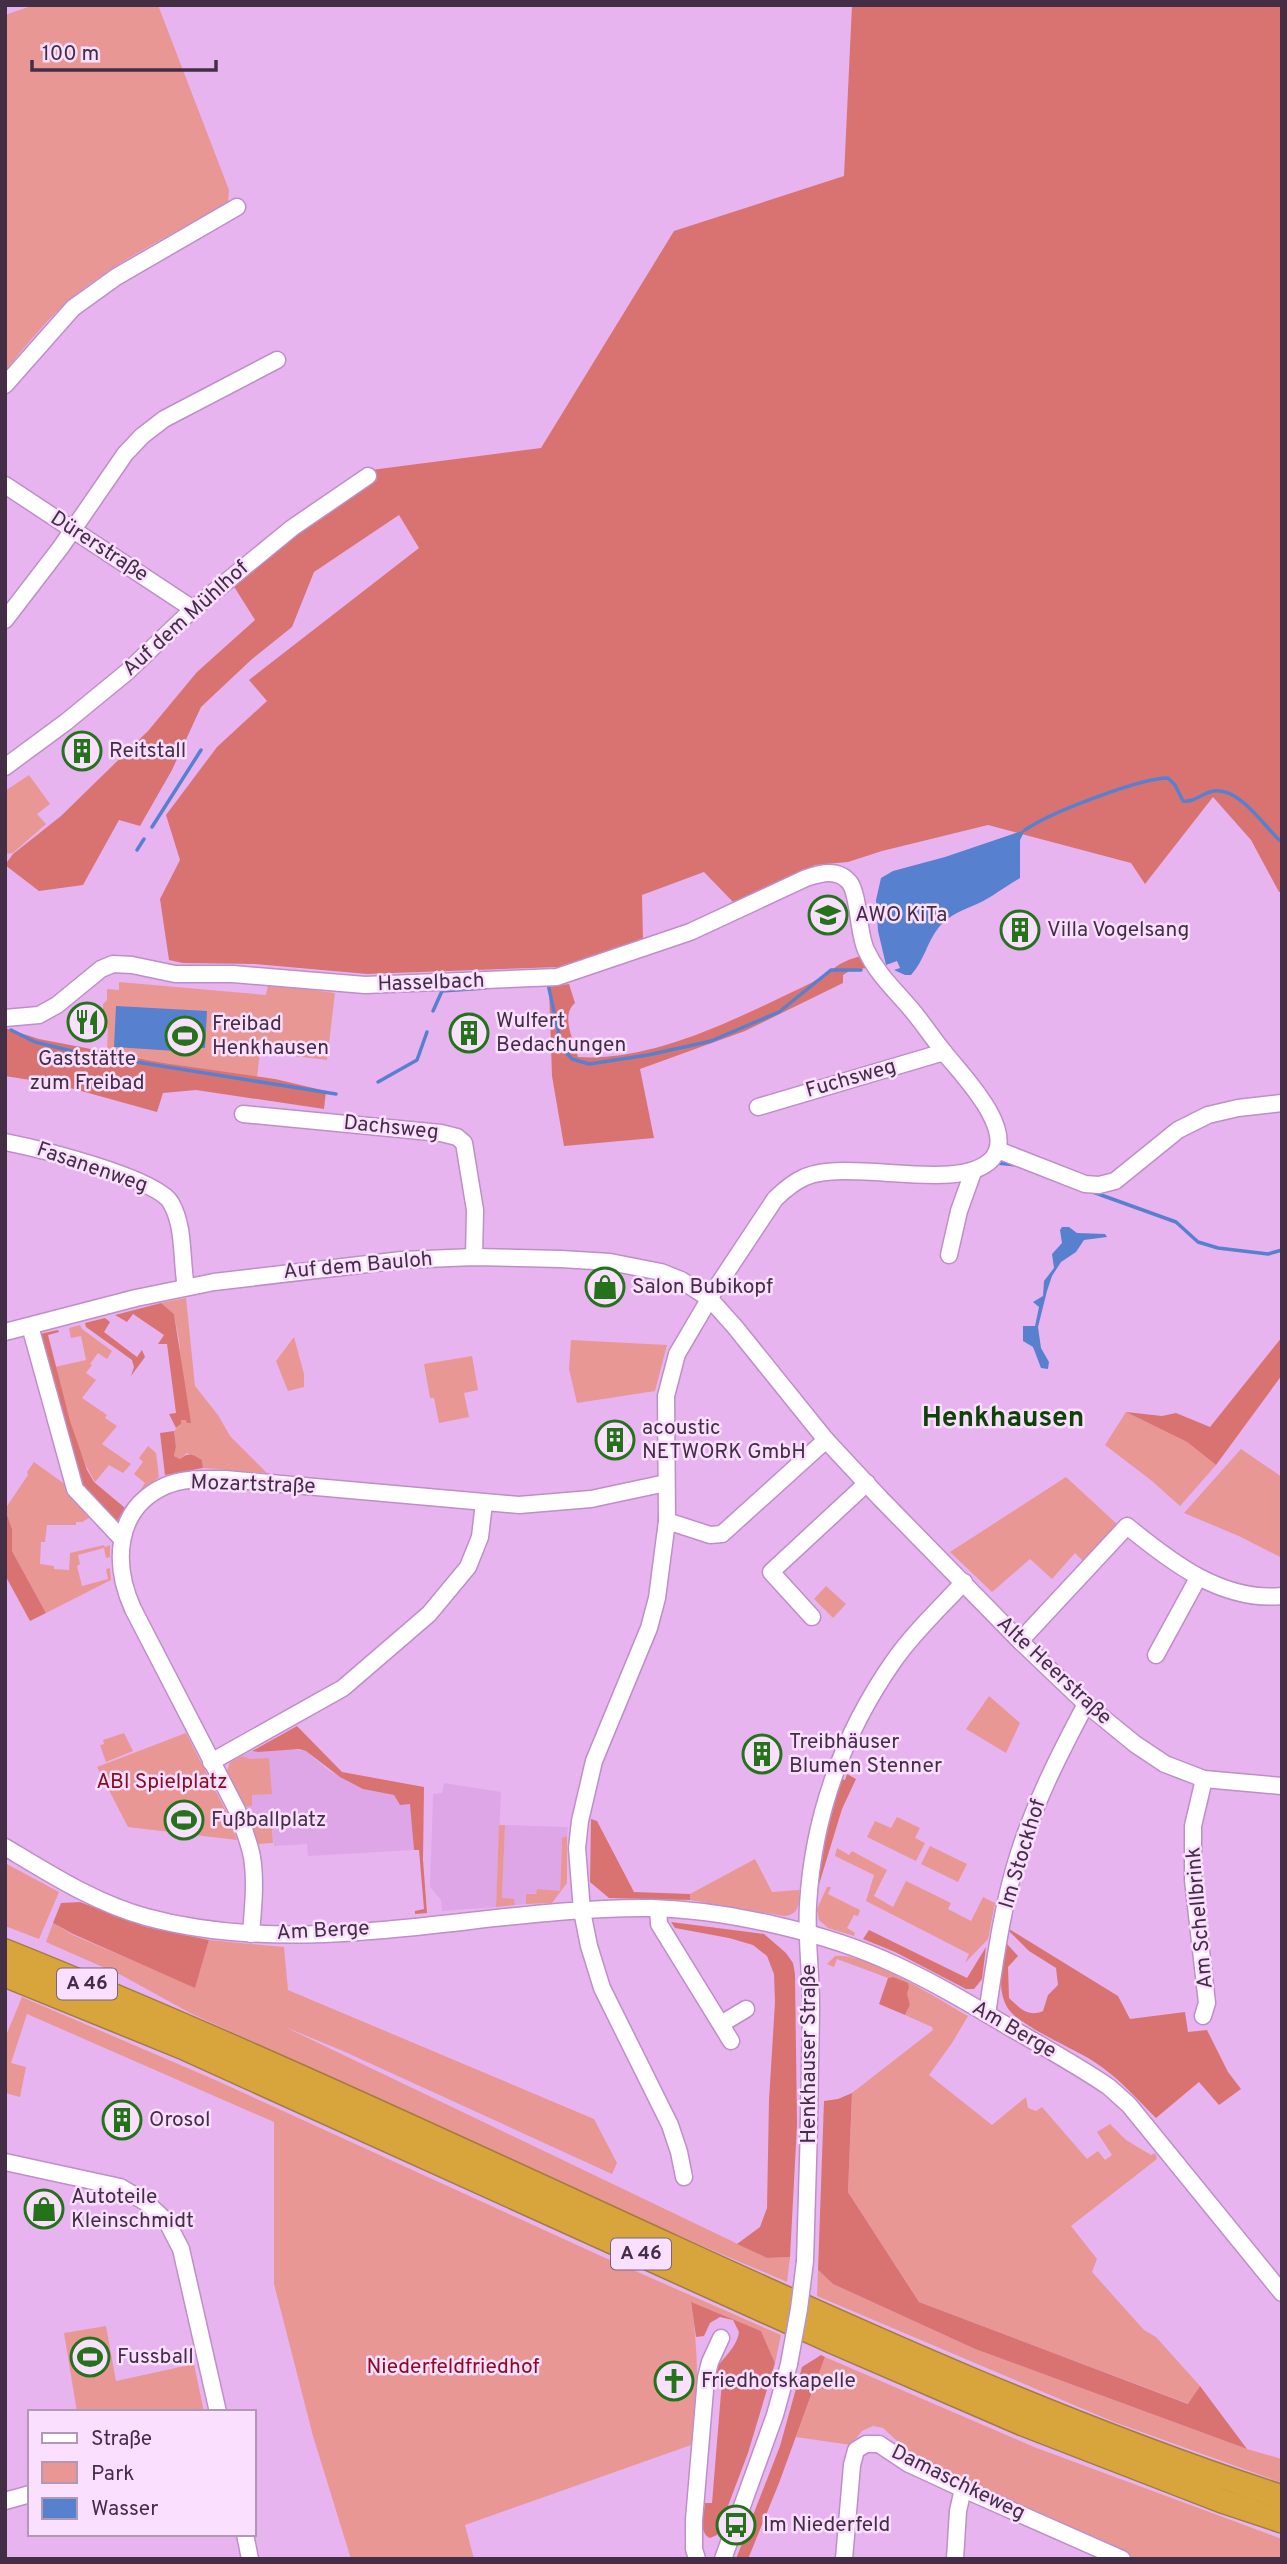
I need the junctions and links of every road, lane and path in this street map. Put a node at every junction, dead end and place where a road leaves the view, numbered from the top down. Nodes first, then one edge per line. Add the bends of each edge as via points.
1 (237, 207) dead end
2 (277, 360) dead end
3 (5, 385) edge
4 (368, 476) dead end
5 (5, 485) edge
6 (73, 530) junction
7 (192, 609) junction
8 (5, 620) edge
9 (5, 766) edge
10 (5, 1018) edge
11 (944, 1052) junction
12 (1282, 1103) edge
13 (758, 1107) dead end
14 (243, 1114) dead end
15 (5, 1142) edge
16 (998, 1150) junction
17 (973, 1172) junction
18 (949, 1255) dead end
19 (474, 1256) junction
20 (187, 1287) junction
21 (710, 1299) junction
22 (30, 1326) junction
23 (5, 1332) edge
24 (826, 1440) junction
25 (666, 1483) junction
26 (867, 1483) junction
27 (484, 1503) junction
28 (667, 1521) junction
29 (122, 1538) junction
30 (1198, 1578) junction
31 (964, 1582) junction
32 (1282, 1596) edge
33 (812, 1617) dead end
34 (1020, 1641) junction
35 (1156, 1655) dead end
36 (1086, 1704) junction
37 (211, 1762) junction
38 (1204, 1779) junction
39 (1282, 1786) edge
40 (5, 1847) edge
41 (658, 1909) junction
42 (582, 1911) junction
43 (251, 1934) junction
44 (809, 1934) junction
45 (5, 1951) edge
46 (5, 1975) edge
47 (746, 2010) dead end
48 (987, 2014) junction
49 (1203, 2016) dead end
50 (721, 2024) junction
51 (731, 2040) dead end
52 (5, 2162) edge
53 (684, 2177) dead end
54 (1282, 2293) edge
55 (720, 2338) dead end
56 (218, 2410) edge
57 (963, 2489) junction
58 (28, 2495) edge
59 (1282, 2497) edge
60 (5, 2501) edge
61 (1282, 2521) edge
62 (245, 2536) edge
63 (696, 2554) edge
64 (724, 2557) edge
65 (250, 2559) edge
66 (844, 2559) edge
67 (955, 2559) edge
68 (1122, 2559) edge

1 - 3 street via 116,277 73,309
2 - 6 street via 164,419 142,436
4 - 7 street, Auf dem Mühlhof via 292,528
5 - 6 street, Dürerstraße
6 - 7 street, Dürerstraße
6 - 8 street
7 - 9 street, Auf dem Mühlhof via 127,672
10 - 11 street, Hasselbach via 39,1016 113,964 175,974 254,975 365,985 557,977 690,932 820,873 840,875 851,885 864,947 879,974
11 - 13 street, Fuchsweg
11 - 16 street via 988,1108
12 - 16 street via 1208,1115 1178,1130 1115,1181 1100,1185 1085,1184
14 - 19 street, Dachsweg via 457,1137 464,1143 475,1210
15 - 20 street, Fasanenweg via 132,1178 170,1199 177,1216
16 - 17 street
17 - 18 street
17 - 21 street via 831,1171 804,1177 775,1199
19 - 20 street, Auf dem Bauloh via 402,1260
19 - 21 street, Auf dem Bauloh via 642,1267 681,1280
20 - 22 street, Auf dem Bauloh
21 - 24 street, Alte Heerstraße
21 - 25 street via 677,1354 671,1377
22 - 23 street, Auf dem Bauloh
22 - 29 street via 75,1489
24 - 26 street, Alte Heerstraße
24 - 28 street via 722,1534 710,1535
25 - 27 street, Mozartstraße via 569,1502
25 - 28 street
26 - 31 street, Alte Heerstraße
26 - 33 street via 771,1572
27 - 29 street, Mozartstraße via 225,1479 192,1480 153,1494 133,1514
27 - 37 street via 480,1538 468,1566 429,1614 343,1688
28 - 42 street via 662,1575 649,1628 585,1794 577,1849
29 - 37 street via 120,1561 128,1599
30 - 32 street via 1242,1594
30 - 34 street via 1127,1526
30 - 35 street
31 - 34 street, Alte Heerstraße
31 - 44 street, Henkhauser Straße via 894,1661 851,1733 828,1791 817,1838
34 - 36 street, Alte Heerstraße
36 - 38 street, Alte Heerstraße via 1155,1758
36 - 48 street, Im Stockhof via 1040,1795 1018,1855
37 - 43 street via 237,1810 252,1856
38 - 39 street, Alte Heerstraße
38 - 49 street, Am Schellbrink via 1193,1826 1208,2003
40 - 43 street, Am Berge via 69,1885 144,1917
41 - 42 street, Am Berge
41 - 44 street, Am Berge via 714,1914
41 - 50 street via 659,1924
42 - 43 street, Am Berge via 316,1935
42 - 53 street via 602,1988 670,2125
44 - 48 street, Am Berge via 894,1964
44 - 64 street, Henkhauser Straße, bridge via 810,2108 799,2309 775,2416
45 - 59 highway, A 46 via 168,2017 901,2349 1014,2397
46 - 61 highway, A 46 via 207,2058 1010,2418
47 - 50 street
48 - 54 street, Am Berge via 1093,2076 1129,2105
50 - 51 street
52 - 56 street via 120,2187 167,2222 181,2249
55 - 63 street via 706,2378 694,2520
57 - 66 street, Damaschkeweg via 879,2444 866,2444 856,2450 852,2465
57 - 67 street
57 - 68 street, Damaschkeweg
58 - 60 street
62 - 65 street
63 - 64 street

